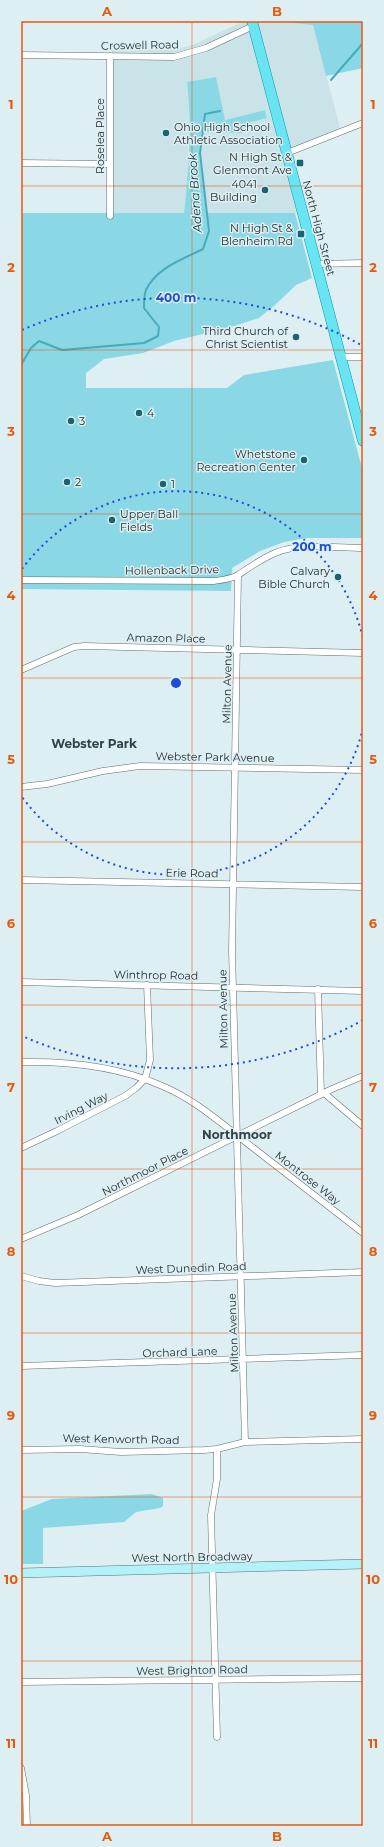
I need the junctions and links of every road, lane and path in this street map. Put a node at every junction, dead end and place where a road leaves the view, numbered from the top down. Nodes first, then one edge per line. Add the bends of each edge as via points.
1 (252, 24) edge
2 (21, 55) edge
3 (110, 56) junction
4 (363, 123) edge
5 (287, 153) junction
6 (21, 163) edge
7 (110, 164) junction
8 (110, 216) dead end
9 (363, 263) edge
10 (316, 264) junction
11 (340, 357) junction
12 (363, 357) edge
13 (363, 441) edge
14 (363, 548) edge
15 (238, 575) junction
16 (21, 580) edge
17 (238, 649) junction
18 (363, 653) edge
19 (21, 670) edge
20 (235, 766) junction
21 (363, 770) edge
22 (21, 788) edge
23 (21, 880) edge
24 (233, 884) junction
25 (363, 887) edge
26 (21, 982) edge
27 (147, 985) junction
28 (232, 987) junction
29 (318, 989) junction
30 (363, 991) edge
31 (21, 1062) edge
32 (363, 1076) edge
33 (145, 1079) junction
34 (323, 1093) junction
35 (363, 1126) edge
36 (237, 1135) junction
37 (21, 1148) edge
38 (363, 1233) edge
39 (21, 1239) edge
40 (363, 1272) edge
41 (21, 1276) edge
42 (241, 1276) junction
43 (363, 1355) edge
44 (244, 1360) junction
45 (21, 1366) edge
46 (363, 1439) edge
47 (245, 1442) junction
48 (217, 1449) junction
49 (21, 1450) edge
50 (363, 1564) edge
51 (212, 1568) junction
52 (21, 1573) edge
53 (363, 1678) edge
54 (216, 1680) junction
55 (21, 1682) edge
56 (217, 1737) dead end
57 (21, 1768) edge
58 (27, 1826) edge

1 - 3 street, Croswell Road via 206,48 180,56
1 - 5 main road, North High Street
2 - 3 street, Croswell Road
3 - 7 street, Roselea Place
4 - 5 street
5 - 10 main road, North High Street
6 - 7 street
7 - 8 street, Roselea Place
9 - 10 street
10 - 11 main road, North High Street
11 - 12 street
11 - 13 main road, North High Street
14 - 15 street, Hollenback Drive via 286,550 258,561
15 - 16 street, Hollenback Drive via 206,582
15 - 17 street, Milton Avenue
17 - 18 street, Amazon Place
17 - 19 street, Amazon Place via 74,647
17 - 20 street, Milton Avenue
20 - 21 street, Webster Park Avenue
20 - 22 street, Webster Park Avenue via 140,766
20 - 24 street, Milton Avenue
23 - 24 street, Erie Road
24 - 25 street, Erie Road
24 - 28 street, Milton Avenue
26 - 27 street, Winthrop Road
27 - 28 street, Winthrop Road
27 - 33 street via 150,1060
28 - 29 street, Winthrop Road
28 - 36 street, Milton Avenue
29 - 30 street, Winthrop Road
29 - 34 street
31 - 33 street, Montrose Way via 88,1066 124,1072
32 - 34 street, Northmoor Place
33 - 36 street, Montrose Way via 202,1107
33 - 37 street, Irving Way via 125,1096
34 - 35 street
34 - 36 street, Northmoor Place
36 - 38 street, Montrose Way
36 - 39 street, Northmoor Place via 78,1215
36 - 42 street, Milton Avenue
40 - 42 street, West Dunedin Road
41 - 42 street, West Dunedin Road via 55,1283
42 - 44 street, Milton Avenue
43 - 44 street, Orchard Lane
44 - 45 street, Orchard Lane
44 - 47 street, Milton Avenue
46 - 47 street, West Kenworth Road
47 - 48 street, West Kenworth Road
48 - 49 street, West Kenworth Road via 122,1452 80,1448
48 - 51 street via 211,1515
50 - 51 main road, West North Broadway
51 - 52 main road, West North Broadway
51 - 54 street
53 - 54 street, West Brighton Road
54 - 55 street, West Brighton Road
54 - 56 street
57 - 58 street via 26,1795

